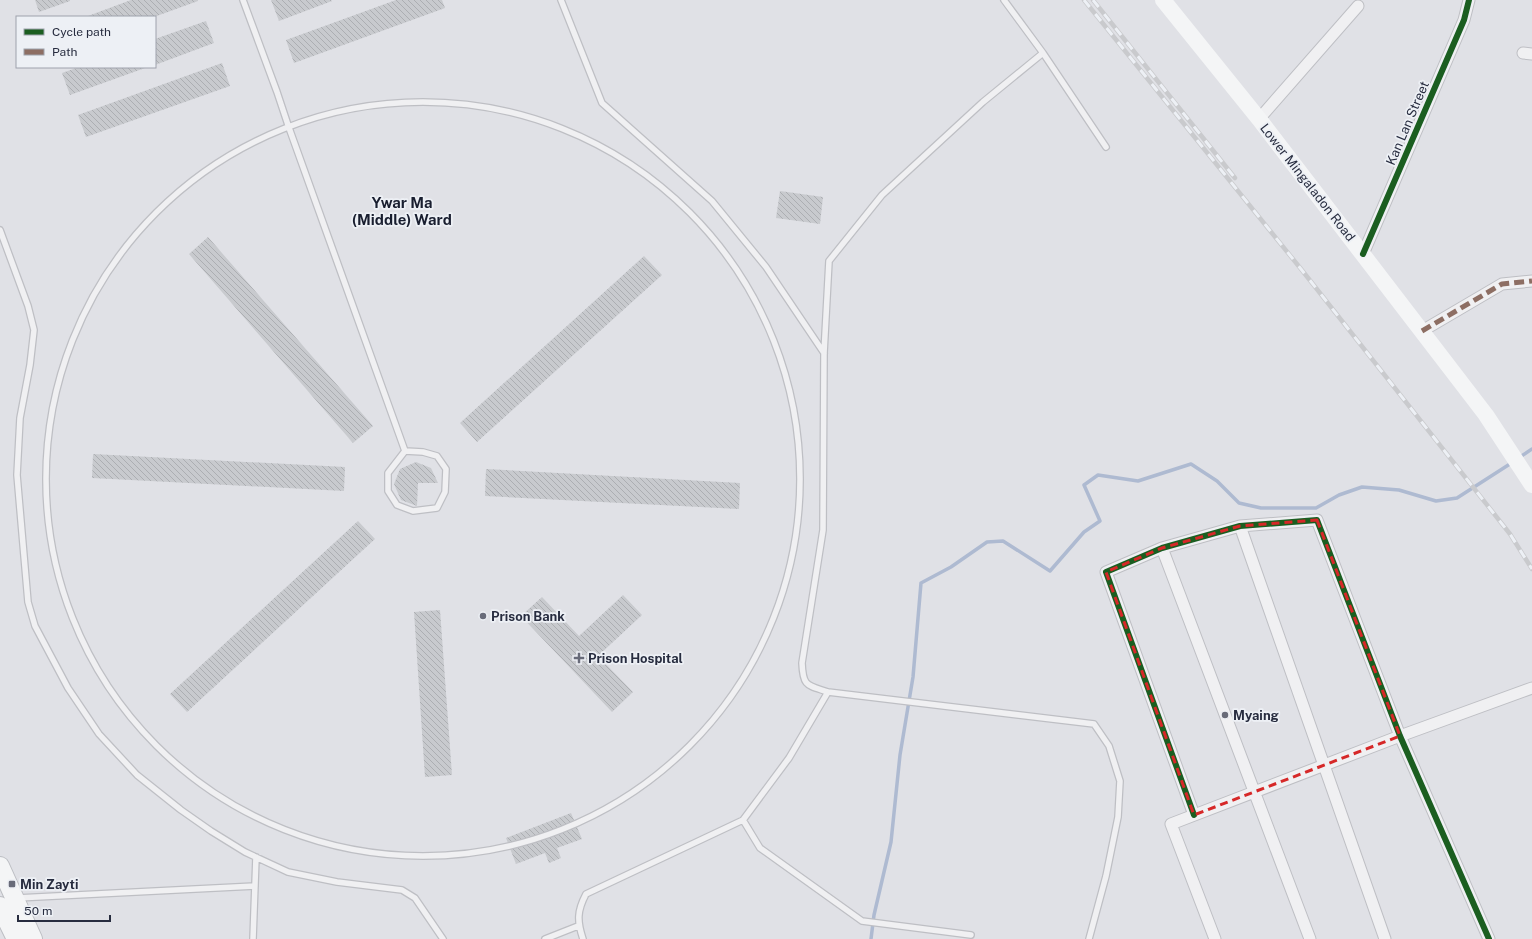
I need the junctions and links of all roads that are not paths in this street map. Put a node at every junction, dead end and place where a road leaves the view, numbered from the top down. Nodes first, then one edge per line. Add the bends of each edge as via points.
1 (243, 0) edge
2 (561, 0) edge
3 (1004, 0) edge
4 (1163, 0) edge
5 (1469, 0) edge
6 (1358, 6) dead end
7 (1043, 53) junction
8 (1259, 119) junction
9 (288, 125) junction
10 (1106, 147) dead end
11 (0, 230) edge
12 (1363, 254) junction
13 (1532, 281) edge
14 (1422, 331) junction
15 (824, 353) junction
16 (405, 451) junction
17 (1532, 484) edge
18 (1240, 526) junction
19 (1162, 548) junction
20 (1532, 688) edge
21 (828, 692) junction
22 (1400, 736) junction
23 (1324, 765) junction
24 (1254, 792) junction
25 (1194, 815) junction
26 (743, 820) junction
27 (256, 857) junction
28 (0, 866) edge
29 (255, 886) junction
30 (4, 905) edge
31 (578, 926) junction
32 (971, 935) dead end
33 (16, 939) edge
34 (34, 939) edge
35 (253, 939) edge
36 (443, 939) edge
37 (545, 939) edge
38 (583, 939) edge
39 (1089, 939) edge
40 (1215, 939) edge
41 (1310, 939) edge
42 (1385, 939) edge
43 (1489, 939) edge

1 - 9 lane
2 - 15 lane via 602,103 712,201 766,267
3 - 7 lane
4 - 8 main road, Lower Mingaladon Road
5 - 12 street, Kan Lan Street via 1464,20
6 - 8 street
7 - 10 lane
7 - 15 lane via 983,102 882,195 829,261
8 - 12 main road, Lower Mingaladon Road
9 - 9 lane via 211,168 164,198 139,225 65,350 58,402 40,462 68,623 143,738 251,818 292,836 414,860 494,848 552,835 685,756 770,638 784,597 806,494 804,447 782,367 752,296 707,231 674,196 584,134 431,97
9 - 16 lane
11 - 27 lane via 28,306 34,330 20,418 17,475 28,602 35,626 68,688 90,721 137,775 211,831
12 - 14 main road, Lower Mingaladon Road
13 - 14 street via 1502,284
14 - 17 main road, Lower Mingaladon Road via 1486,415
15 - 21 lane via 823,530 802,663 803,678 808,686
16 - 16 lane via 388,473 388,490 397,505 413,511 437,508 445,492 446,469 437,456
18 - 19 street
18 - 22 street via 1318,520
18 - 23 street
19 - 24 street
19 - 25 street via 1106,572
20 - 22 street
21 - 26 lane via 789,758
21 - 39 lane via 1094,724 1109,746 1120,781 1118,817
22 - 23 street
22 - 43 street
23 - 24 street
23 - 42 street
24 - 25 street
24 - 41 street
25 - 40 street via 1171,824
26 - 31 lane via 586,894 580,906
26 - 32 lane via 760,848 862,921
27 - 29 lane
27 - 36 lane via 288,872 337,882 402,890 415,898
28 - 30 main road
29 - 30 lane
29 - 35 lane
30 - 33 main road
30 - 34 main road
31 - 37 lane
31 - 38 lane

